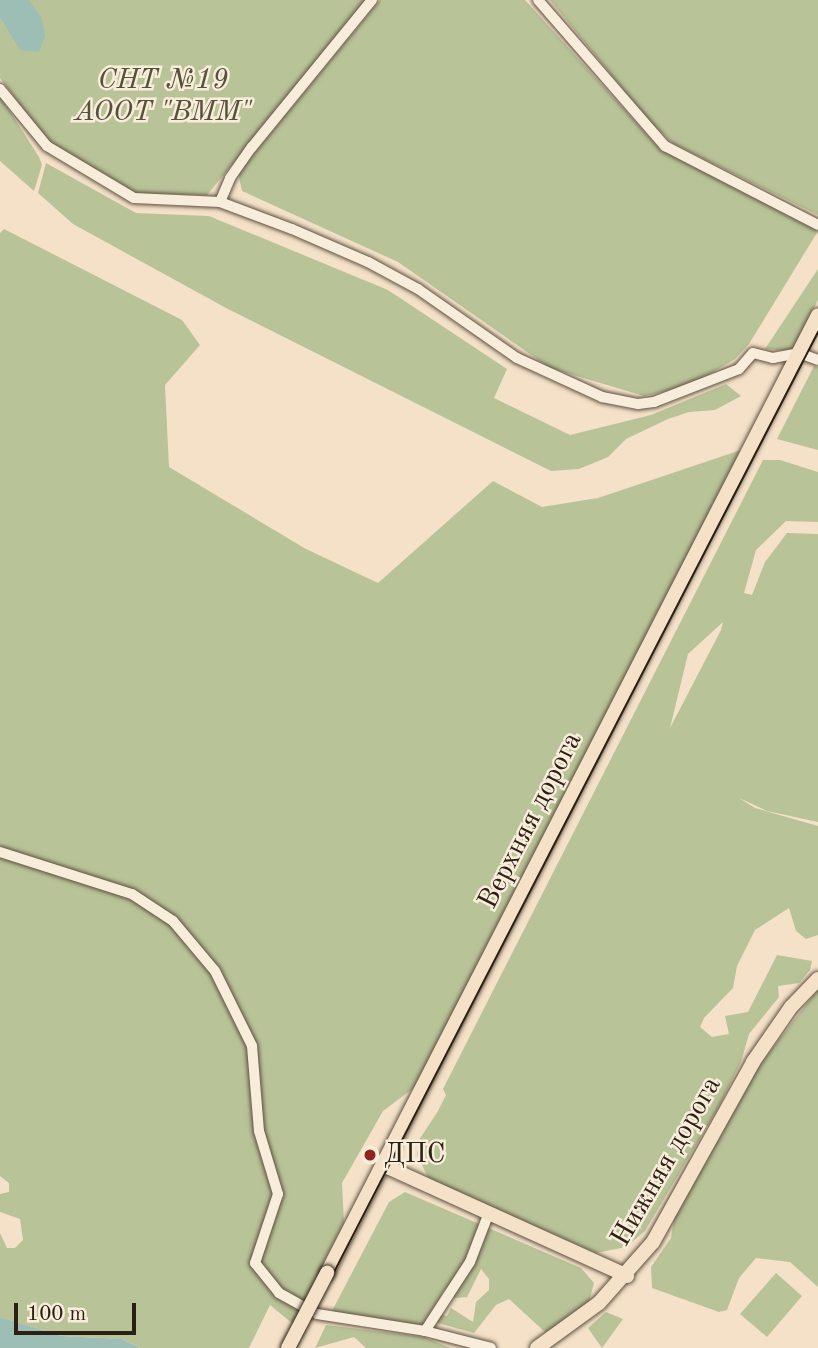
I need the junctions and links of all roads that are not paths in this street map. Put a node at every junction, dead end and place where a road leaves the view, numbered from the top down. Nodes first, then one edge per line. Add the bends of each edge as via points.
1 (372, 0) edge
2 (538, 0) edge
3 (0, 89) edge
4 (220, 202) junction
5 (818, 225) edge
6 (818, 315) edge
7 (799, 353) junction
8 (818, 360) edge
9 (0, 852) edge
10 (818, 979) edge
11 (385, 1166) junction
12 (488, 1214) junction
13 (627, 1276) junction
14 (425, 1331) junction
15 (288, 1348) edge
16 (491, 1348) edge
17 (537, 1348) edge

1 - 4 street via 252,147
2 - 5 street via 665,146
3 - 4 street via 47,146 134,198
4 - 7 street via 368,262 418,289 517,358 602,397 638,404 654,401 739,369 753,354 773,358
6 - 7 main road, Верхняя дорога
7 - 8 street
7 - 11 main road, Верхняя дорога
9 - 14 street via 132,894 188,935 229,993 251,1046 259,1131 278,1194 255,1263 279,1293 317,1314
10 - 13 main road, Нижняя дорога via 791,1007 753,1062 653,1242
11 - 12 main road
11 - 15 main road, Верхняя дорога, bridge
12 - 13 main road
12 - 14 street via 470,1262
13 - 17 main road, Нижняя дорога
14 - 16 street

